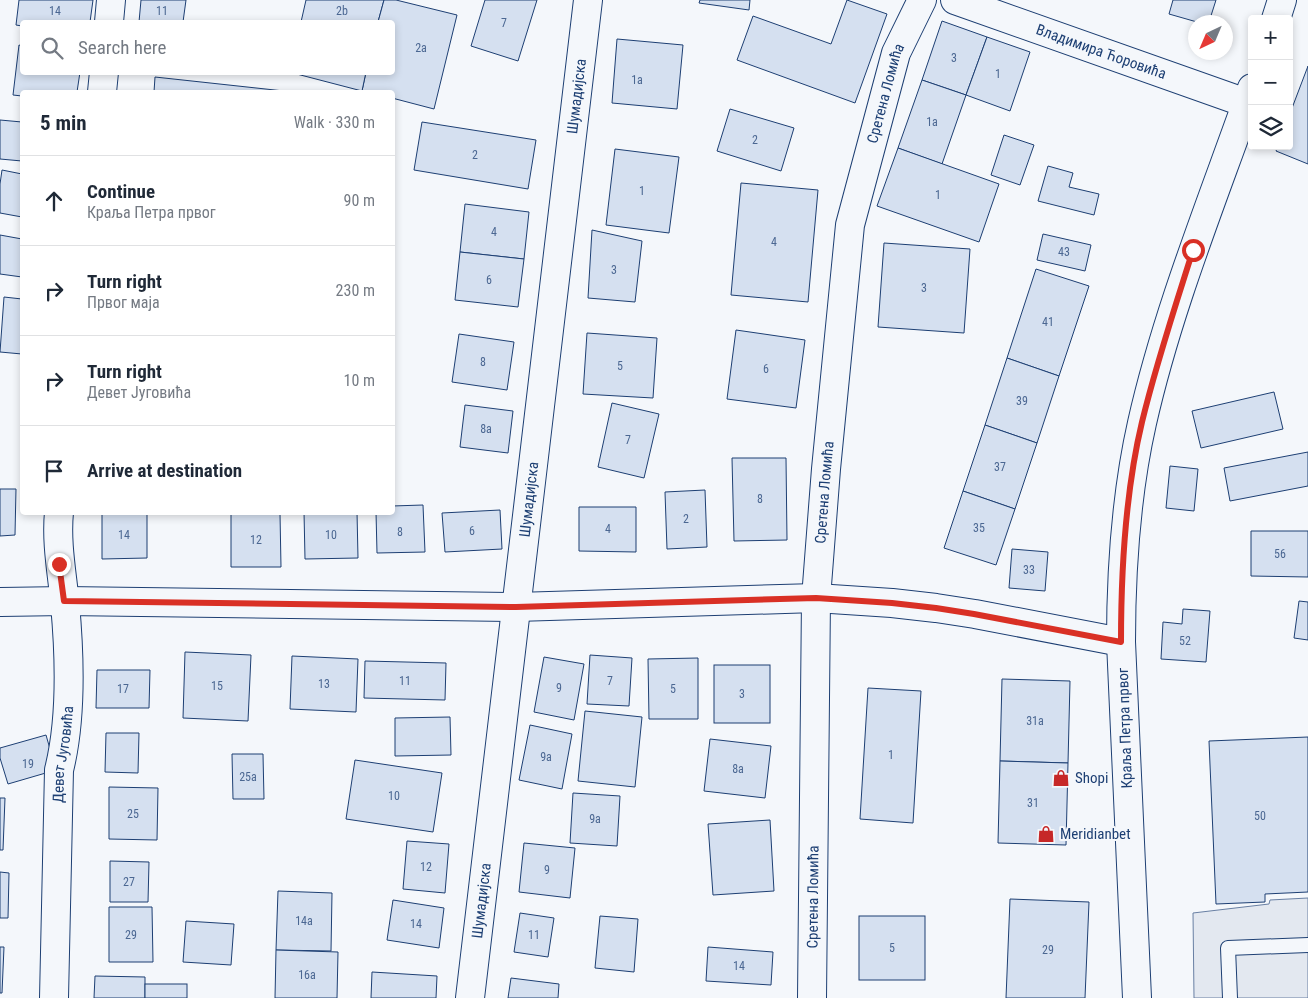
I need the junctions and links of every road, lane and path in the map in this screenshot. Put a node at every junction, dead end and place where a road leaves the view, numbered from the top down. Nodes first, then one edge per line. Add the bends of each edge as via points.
1 (112, 0) edge
2 (588, 0) edge
3 (922, 0) edge
4 (956, 0) edge
5 (1282, 0) edge
6 (1277, 15) edge
7 (109, 20) edge
8 (104, 75) edge
9 (102, 90) edge
10 (1248, 96) edge
11 (1248, 99) edge
12 (59, 515) edge
13 (816, 598) junction
14 (64, 601) junction
15 (0, 602) edge
16 (516, 607) junction
17 (1121, 642) junction
18 (1308, 945) edge
19 (54, 998) edge
20 (470, 998) edge
21 (812, 998) edge
22 (1138, 998) edge
23 (1230, 998) edge

1 - 7 street
2 - 16 street, Шумадијска
3 - 13 street, Сретена Ломића via 896,53 850,225
4 - 10 street, Владимира Ћоровића
5 - 6 street
8 - 9 street
11 - 17 street, Краља Петра првог via 1193,250 1142,423 1127,525
12 - 14 street, Девет Југовића
13 - 16 street
13 - 17 street via 945,610
13 - 21 street, Сретена Ломића
14 - 15 street
14 - 16 street
14 - 19 street, Девет Југовића via 68,660 66,743 60,770
16 - 20 street, Шумадијска
17 - 22 street, Краља Петра првог
18 - 23 lane via 1228,948

